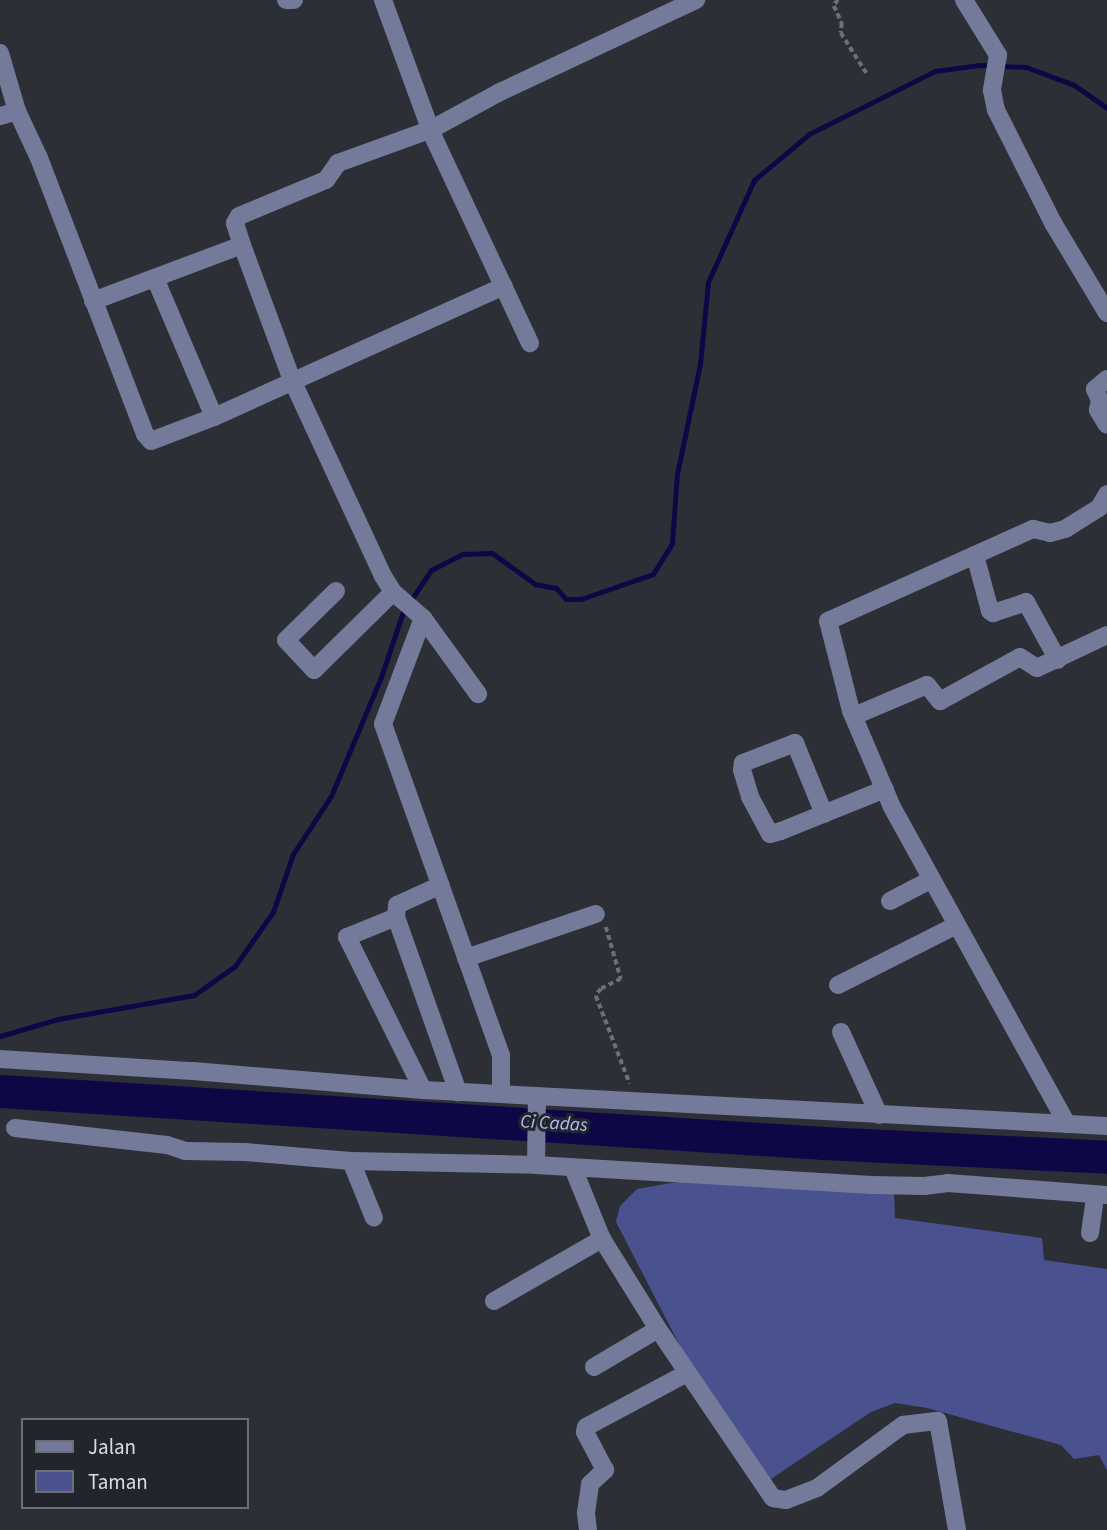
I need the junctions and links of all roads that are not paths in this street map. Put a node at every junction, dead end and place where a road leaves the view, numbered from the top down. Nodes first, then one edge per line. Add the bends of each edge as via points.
1 (286, 0) edge
2 (294, 0) edge
3 (383, 0) edge
4 (696, 0) edge
5 (964, 0) edge
6 (0, 53) edge
7 (9, 113) edge
8 (432, 129) junction
9 (243, 245) junction
10 (155, 278) junction
11 (505, 286) junction
12 (93, 301) junction
13 (1107, 313) edge
14 (530, 343) dead end
15 (1107, 379) edge
16 (292, 380) junction
17 (214, 417) junction
18 (1107, 425) edge
19 (1107, 494) edge
20 (975, 555) junction
21 (336, 592) dead end
22 (396, 594) junction
23 (420, 615) junction
24 (1107, 635) edge
25 (1058, 660) junction
26 (478, 694) dead end
27 (854, 716) junction
28 (885, 789) junction
29 (824, 814) junction
30 (932, 879) junction
31 (441, 885) junction
32 (890, 901) dead end
33 (596, 914) road end
34 (396, 918) junction
35 (957, 925) junction
36 (466, 958) junction
37 (838, 985) dead end
38 (841, 1032) dead end
39 (0, 1059) edge
40 (422, 1090) junction
41 (458, 1092) junction
42 (501, 1093) junction
43 (537, 1100) junction
44 (879, 1115) junction
45 (1067, 1124) junction
46 (1107, 1126) edge
47 (15, 1128) dead end
48 (351, 1161) junction
49 (536, 1161) junction
50 (573, 1168) junction
51 (1101, 1196) edge
52 (374, 1219) dead end
53 (1090, 1233) dead end
54 (602, 1239) junction
55 (494, 1301) dead end
56 (658, 1329) junction
57 (594, 1367) dead end
58 (687, 1373) junction
59 (588, 1530) edge
60 (957, 1530) edge

1 - 2 street
3 - 8 street
4 - 8 street
5 - 13 street via 996,50 992,99 996,110 1052,223
6 - 7 street
7 - 12 street via 39,158
8 - 9 street via 338,163 326,180 239,216 235,223
8 - 11 street
9 - 10 street
9 - 16 street
10 - 12 street
10 - 17 street
11 - 14 street
11 - 16 street
12 - 17 street via 145,434 152,441
15 - 18 street via 1095,389 1098,410
16 - 17 street
16 - 22 street via 371,553
19 - 20 street via 1099,508 1065,529 1050,533 1033,529
20 - 25 street via 990,611 1026,602
20 - 27 street via 830,618 828,625
21 - 22 street via 286,640 314,670
22 - 23 street
23 - 26 street
23 - 31 street via 382,720
24 - 25 street
25 - 27 street via 1034,668 1020,657 940,701 927,685
27 - 28 street
28 - 29 street
28 - 30 street
29 - 29 street via 769,834 750,797 743,763 795,743
30 - 32 street
30 - 35 street
31 - 34 street via 397,905
31 - 36 street
33 - 36 street
34 - 40 street via 347,937
34 - 41 street
35 - 37 street
35 - 45 street
36 - 42 street via 501,1056
38 - 44 street
39 - 40 street
40 - 41 street
41 - 42 street
42 - 43 street
43 - 44 street
43 - 49 street
44 - 45 street
45 - 46 street
47 - 48 street via 167,1145 185,1151
48 - 49 street
48 - 52 street
49 - 50 street
50 - 51 street via 871,1185 948,1183
50 - 54 street
51 - 53 street
54 - 55 street
54 - 56 street
56 - 57 street
56 - 58 street
58 - 59 street via 586,1427 605,1469 590,1484
58 - 60 street via 779,1501 817,1488 903,1424 938,1421

